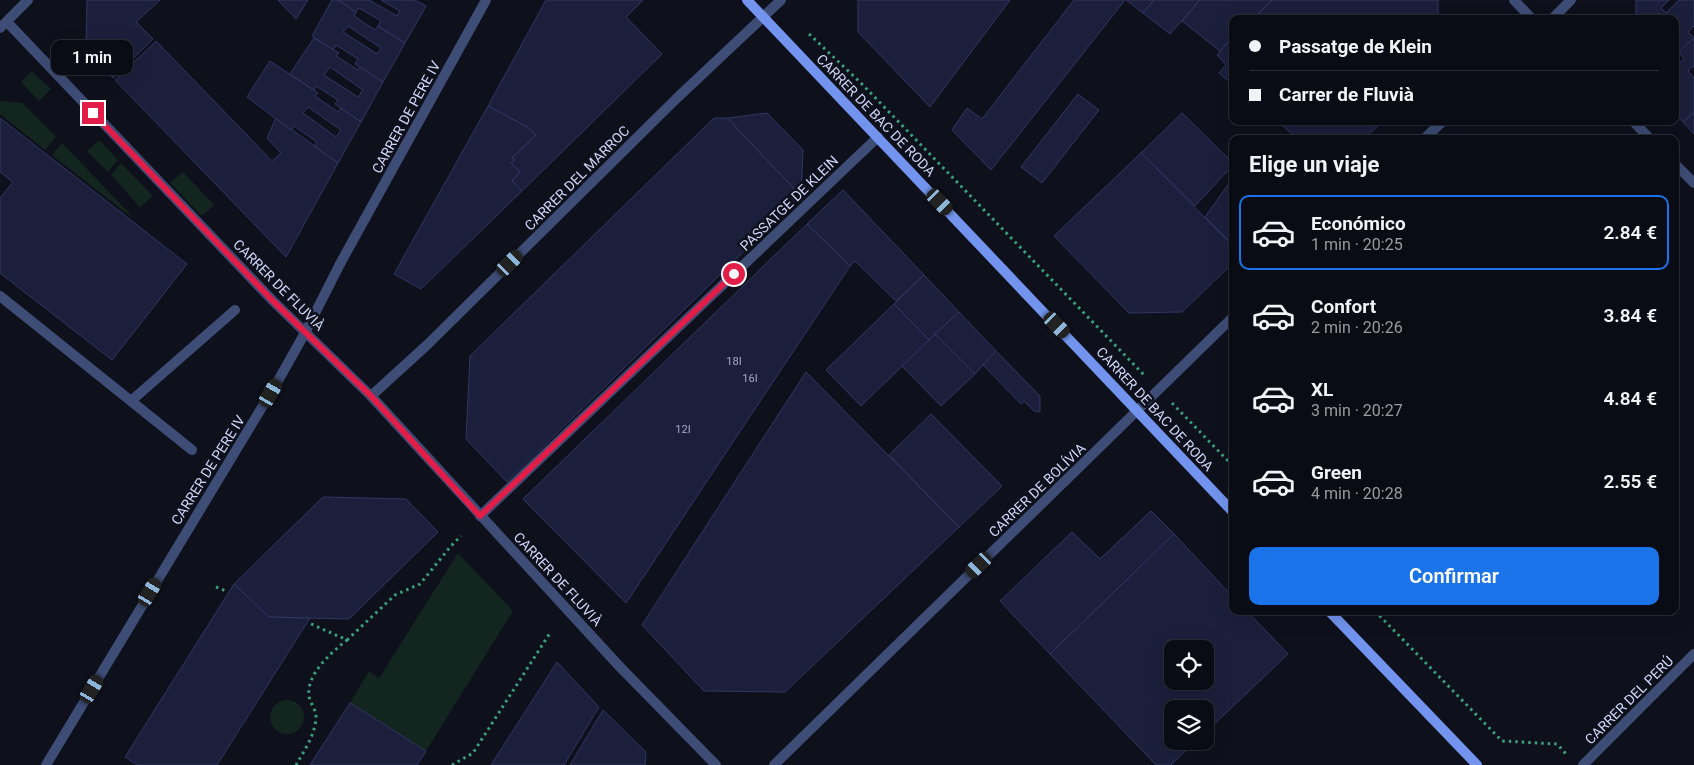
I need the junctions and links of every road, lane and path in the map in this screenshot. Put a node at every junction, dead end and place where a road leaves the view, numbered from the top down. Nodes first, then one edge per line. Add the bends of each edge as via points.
1 (28, 0) edge
2 (486, 0) edge
3 (747, 0) edge
4 (781, 0) edge
5 (1514, 0) edge
6 (1571, 0) edge
7 (1528, 15) edge
8 (1556, 15) edge
9 (764, 17) junction
10 (3, 25) edge
11 (820, 43) dead end
12 (1439, 125) edge
13 (1637, 125) edge
14 (1428, 135) edge
15 (1646, 135) edge
16 (878, 137) junction
17 (1679, 168) edge
18 (1694, 183) edge
19 (2, 300) edge
20 (235, 310) dead end
21 (1229, 321) edge
22 (306, 331) junction
23 (1128, 359) dead end
24 (371, 396) junction
25 (131, 401) junction
26 (1138, 410) junction
27 (1191, 424) dead end
28 (192, 450) dead end
29 (1229, 462) edge
30 (1229, 508) edge
31 (480, 516) junction
32 (461, 536) dead end
33 (216, 587) dead end
34 (226, 591) dead end
35 (1333, 615) edge
36 (1379, 615) edge
37 (309, 623) dead end
38 (550, 632) dead end
39 (347, 640) junction
40 (1694, 654) edge
41 (1557, 744) dead end
42 (46, 765) edge
43 (296, 765) edge
44 (452, 765) edge
45 (716, 765) edge
46 (774, 765) edge
47 (1477, 765) edge
48 (1582, 765) edge

1 - 10 street
2 - 22 street, CARRER DE PERE IV
3 - 9 main road, CARRER DE BAC DE RODA
4 - 9 street, CARRER DEL MARROC
5 - 7 street
6 - 8 street
9 - 16 main road, CARRER DE BAC DE RODA
9 - 24 street, CARRER DEL MARROC
10 - 22 street, CARRER DE FLUVIÀ
11 - 23 path, CARRER DE BAC DE RODA
12 - 14 street
13 - 15 street
16 - 26 main road, CARRER DE BAC DE RODA
16 - 31 street, PASSATGE DE KLEIN
17 - 18 street
19 - 25 street
20 - 25 street
21 - 26 street, CARRER DE BOLÍVIA
22 - 24 street, CARRER DE FLUVIÀ
22 - 42 street, CARRER DE PERE IV
24 - 31 street, CARRER DE FLUVIÀ
25 - 28 street
26 - 30 main road, CARRER DE BAC DE RODA
26 - 46 street, CARRER DE BOLÍVIA
27 - 29 path, CARRER DE BAC DE RODA
31 - 45 street, CARRER DE FLUVIÀ
32 - 39 path via 420,584 395,595
33 - 34 path
35 - 47 main road
36 - 41 path via 1502,740
37 - 39 path
38 - 44 path via 474,753
39 - 43 path via 317,670 309,689 309,698 315,707 315,725
40 - 48 street, CARRER DEL PERÚ

